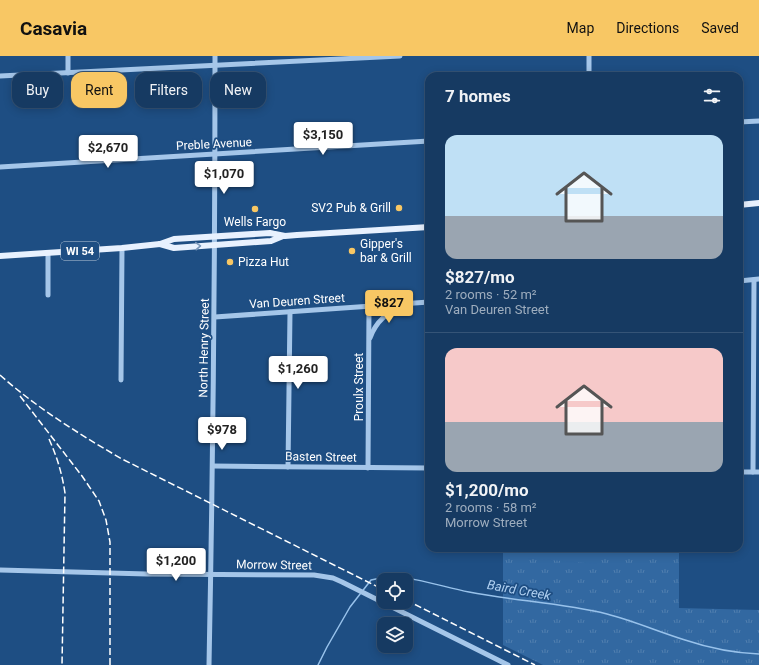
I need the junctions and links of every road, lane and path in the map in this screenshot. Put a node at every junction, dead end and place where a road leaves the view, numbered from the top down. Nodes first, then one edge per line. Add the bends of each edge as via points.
1 (68, 56) edge
2 (215, 56) edge
3 (400, 56) edge
4 (590, 56) edge
5 (215, 65) junction
6 (68, 72) junction
7 (590, 72) edge
8 (0, 76) edge
9 (759, 121) edge
10 (743, 122) edge
11 (425, 141) edge
12 (215, 154) junction
13 (0, 166) edge
14 (759, 203) edge
15 (743, 205) edge
16 (425, 227) edge
17 (285, 236) junction
18 (216, 237) junction
19 (160, 244) junction
20 (216, 245) junction
21 (122, 248) junction
22 (48, 253) junction
23 (0, 256) edge
24 (757, 280) edge
25 (743, 281) edge
26 (48, 295) dead end
27 (425, 302) edge
28 (409, 304) junction
29 (369, 306) junction
30 (290, 312) junction
31 (215, 317) junction
32 (369, 345) junction
33 (121, 380) dead end
34 (213, 466) junction
35 (288, 467) junction
36 (368, 468) junction
37 (425, 468) edge
38 (743, 472) edge
39 (753, 472) junction
40 (759, 472) edge
41 (0, 570) edge
42 (211, 574) junction
43 (209, 665) edge
44 (508, 665) edge

1 - 6 street
2 - 5 street, North Henry Street
3 - 5 street
4 - 7 street
5 - 6 street
5 - 12 street, North Henry Street
6 - 8 street
9 - 10 street
11 - 12 street, Preble Avenue
12 - 13 street, Preble Avenue
12 - 18 street, North Henry Street
14 - 15 main road
16 - 17 main road, WI 54
17 - 18 main road, WI 54 via 270,233
17 - 20 main road, WI 54 via 271,241
18 - 19 main road, WI 54 via 174,239
18 - 20 street, North Henry Street
19 -> 20 main road, WI 54 via 174,248
19 - 21 main road, WI 54
20 - 31 street, North Henry Street
21 - 22 main road, WI 54
21 - 33 street
22 - 23 main road, WI 54
22 - 26 street
24 - 25 street
24 - 39 street
27 - 28 street, Van Deuren Street
28 - 29 street, Van Deuren Street
28 - 32 street via 380,320 372,332
29 - 30 street, Van Deuren Street
29 - 32 street, Proulx Street
30 - 31 street, Van Deuren Street
30 - 35 street
31 - 34 street, North Henry Street
32 - 36 street, Proulx Street
34 - 35 street, Basten Street
34 - 42 street, North Henry Street
35 - 36 street, Basten Street
36 - 37 street, Basten Street
38 - 39 street
39 - 40 street
41 - 42 street, Morrow Street
42 - 43 street, North Henry Street
42 - 44 street, Morrow Street via 314,575 332,578

